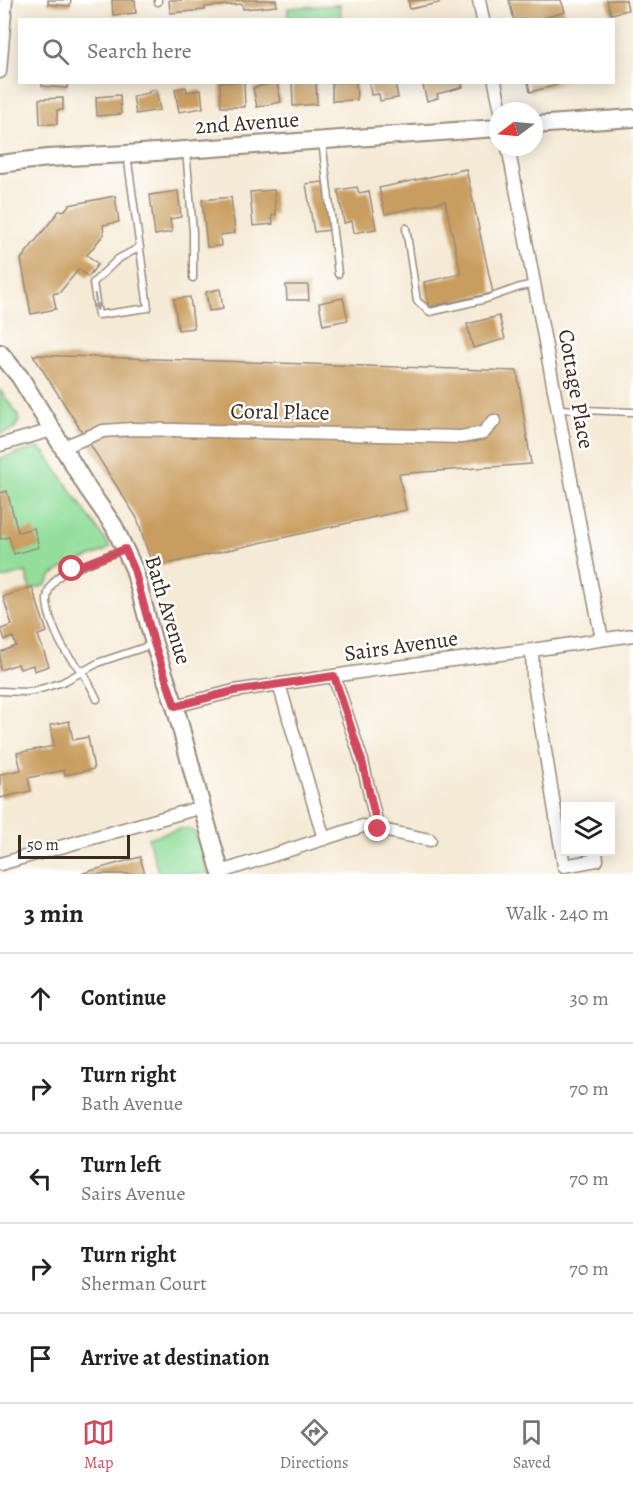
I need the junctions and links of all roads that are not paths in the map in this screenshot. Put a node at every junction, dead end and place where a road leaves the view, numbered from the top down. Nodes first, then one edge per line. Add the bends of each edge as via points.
1 (6, 0) edge
2 (479, 0) edge
3 (483, 18) edge
4 (0, 72) edge
5 (495, 84) edge
6 (499, 102) edge
7 (633, 118) edge
8 (543, 124) edge
9 (489, 129) edge
10 (322, 140) junction
11 (186, 150) junction
12 (127, 154) junction
13 (510, 156) edge
14 (0, 164) edge
15 (406, 228) dead end
16 (140, 247) junction
17 (338, 274) dead end
18 (193, 278) dead end
19 (535, 284) junction
20 (0, 353) edge
21 (0, 361) edge
22 (20, 377) junction
23 (558, 410) junction
24 (633, 412) edge
25 (494, 421) dead end
26 (52, 430) junction
27 (0, 445) edge
28 (63, 447) junction
29 (125, 549) junction
30 (633, 635) edge
31 (602, 639) junction
32 (154, 644) junction
33 (532, 650) junction
34 (81, 673) junction
35 (334, 676) junction
36 (279, 684) junction
37 (0, 691) edge
38 (98, 699) dead end
39 (175, 706) junction
40 (202, 807) junction
41 (378, 829) junction
42 (324, 839) junction
43 (430, 840) dead end
44 (561, 848) edge
45 (562, 856) edge
46 (596, 856) edge
47 (0, 864) edge
48 (221, 873) edge

1 - 4 street
2 - 3 street
5 - 6 street
7 - 8 street
9 - 10 street, 2nd Avenue
10 - 11 street, 2nd Avenue
10 - 17 lane
11 - 12 street, 2nd Avenue
11 - 18 lane
12 - 14 street, 2nd Avenue
12 - 16 lane
13 - 19 street, Cottage Place
15 - 19 lane via 417,301 430,312
16 -> 16 lane via 118,259 93,283 98,315 148,308
19 - 23 street, Cottage Place
20 - 22 street, Bath Avenue
21 - 22 lane
22 - 26 street, Bath Avenue
23 - 24 lane
23 - 31 street, Cottage Place
25 - 28 street, Coral Place via 483,433 461,437 134,429 103,431
26 - 27 street
26 - 28 street, Bath Avenue
28 - 29 street, Bath Avenue
29 - 32 street, Bath Avenue
29 - 34 lane via 62,574 49,589 48,606 57,634
30 - 31 street, Sairs Avenue
31 - 33 street, Sairs Avenue
32 - 34 lane via 100,662
32 - 39 street, Bath Avenue
33 - 35 street, Sairs Avenue
33 - 44 street
34 - 37 lane via 34,691
34 - 38 lane
35 - 36 street, Sairs Avenue
35 - 41 street via 362,761
36 - 39 street, Sairs Avenue
36 - 42 street
39 - 40 street, Bath Avenue
40 - 47 street
40 - 48 street, Bath Avenue
41 - 42 street via 363,826
41 - 43 street
42 - 48 street
45 - 46 street via 564,866 597,860

